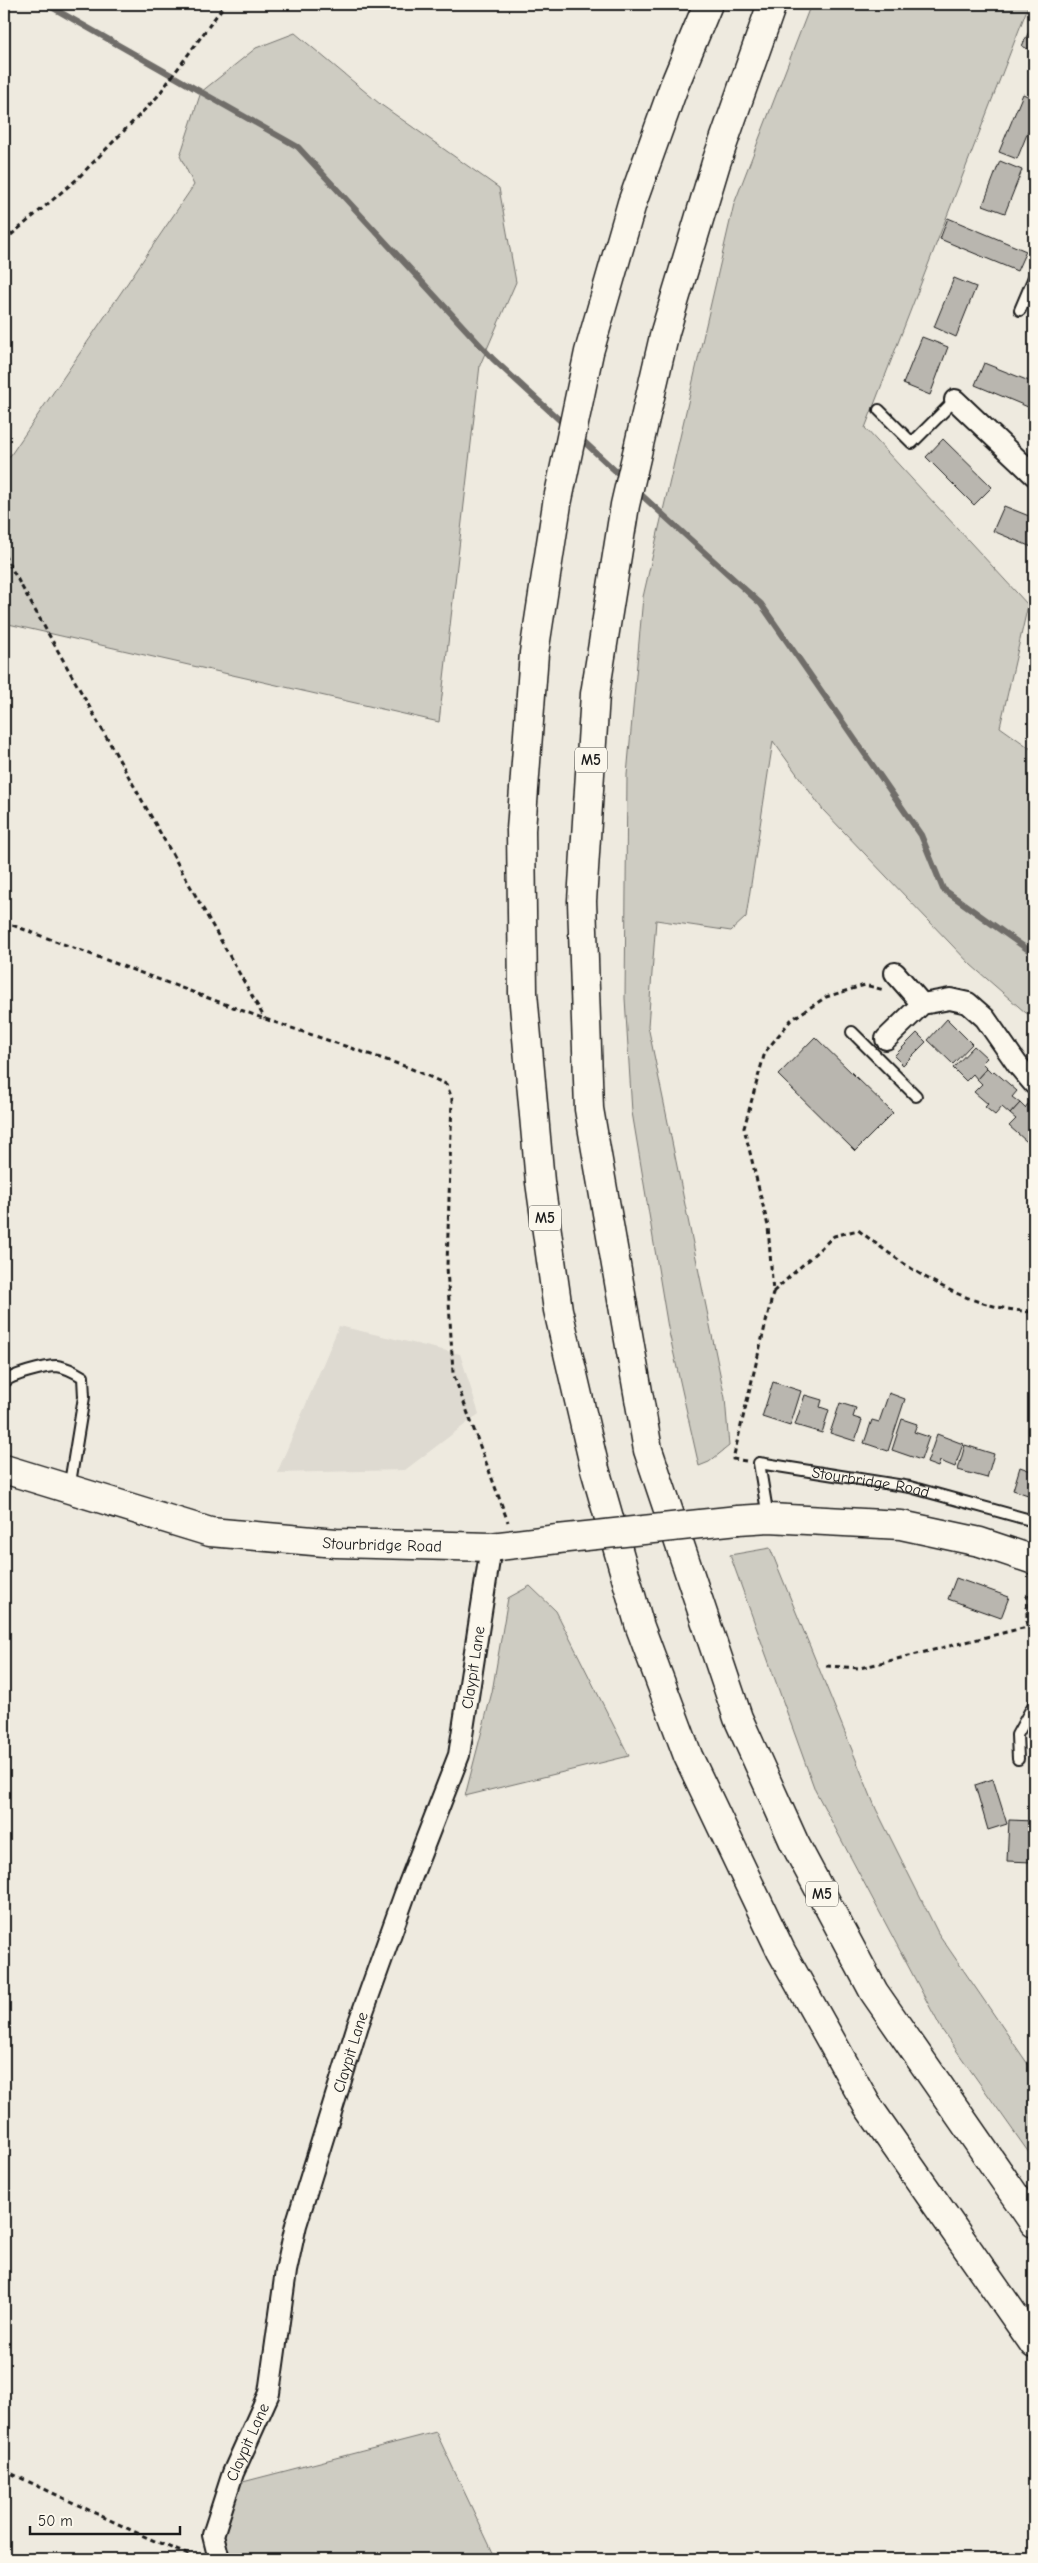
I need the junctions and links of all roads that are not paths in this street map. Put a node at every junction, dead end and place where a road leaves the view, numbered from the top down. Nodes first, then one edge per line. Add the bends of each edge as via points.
1 (708, 4) edge
2 (772, 4) edge
3 (1034, 277) edge
4 (1020, 310) dead end
5 (955, 400) joint
6 (879, 410) dead end
7 (1034, 475) edge
8 (895, 973) dead end
9 (916, 997) junction
10 (852, 1032) dead end
11 (879, 1045) junction
12 (1034, 1084) edge
13 (916, 1096) dead end
14 (4, 1383) edge
15 (4, 1469) edge
16 (69, 1490) junction
17 (769, 1518) junction
18 (1034, 1521) edge
19 (503, 1545) junction
20 (1034, 1560) edge
21 (1034, 1704) edge
22 (1018, 1759) dead end
23 (1034, 2223) edge
24 (1034, 2344) edge
25 (219, 2559) edge

1 - 24 main road, M5 via 674,86 632,203 589,352 557,504 534,653 521,830 523,993 540,1182 555,1290 597,1478 640,1627 688,1756 781,1951 867,2105
2 - 23 main road, M5 via 716,163 668,322 625,504 595,694 582,901 589,1109 648,1450 738,1718 794,1842 874,1992
3 - 4 lane
5 - 6 lane via 912,443
5 - 7 street
8 - 9 street
9 - 11 street
9 - 12 street via 968,1003 985,1018
10 - 11 lane
11 - 13 lane
14 - 16 lane via 6,1379 20,1374 56,1366 83,1377 84,1397
15 - 16 main road, Stourbridge Road
16 - 19 main road, Stourbridge Road via 210,1532 336,1542
17 - 18 lane, Stourbridge Road via 759,1463 910,1487
17 - 19 main road, Stourbridge Road, bridge
17 - 20 main road, Stourbridge Road via 902,1525 980,1542
19 - 25 street, Claypit Lane via 459,1754 358,2025 296,2225 286,2270 269,2393 233,2473 213,2535
21 - 22 lane via 1017,1735

